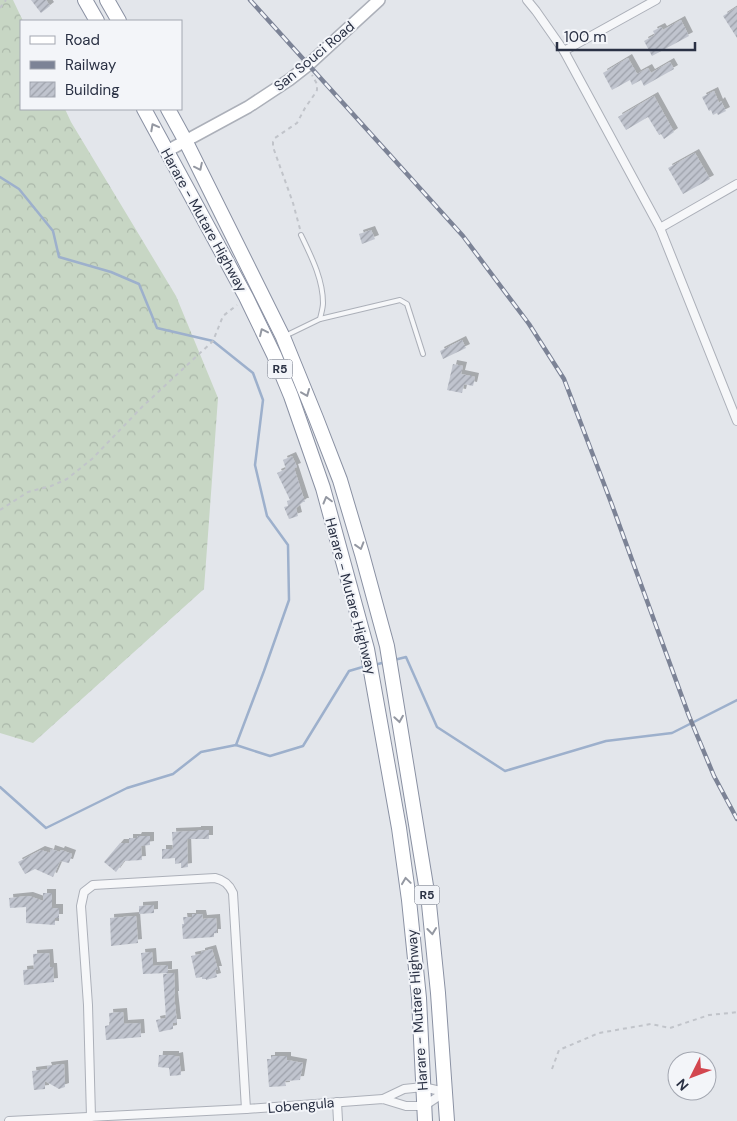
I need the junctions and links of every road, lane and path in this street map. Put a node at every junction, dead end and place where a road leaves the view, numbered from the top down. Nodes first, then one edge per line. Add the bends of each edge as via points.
1 (6, 0) edge
2 (85, 0) edge
3 (107, 0) edge
4 (379, 0) edge
5 (527, 0) edge
6 (656, 0) edge
7 (0, 8) edge
8 (96, 20) edge
9 (118, 20) edge
10 (564, 51) junction
11 (307, 66) junction
12 (145, 110) edge
13 (169, 110) edge
14 (185, 140) junction
15 (167, 151) junction
16 (737, 184) edge
17 (660, 228) junction
18 (301, 235) joint
19 (246, 297) junction
20 (320, 319) junction
21 (283, 337) junction
22 (423, 354) dead end
23 (737, 421) edge
24 (0, 510) edge
25 (737, 1012) edge
26 (552, 1069) dead end
27 (423, 1087) junction
28 (446, 1092) junction
29 (383, 1099) junction
30 (337, 1102) junction
31 (424, 1106) junction
32 (246, 1109) junction
33 (91, 1117) junction
34 (9, 1121) edge
35 (338, 1121) edge
36 (425, 1121) edge
37 (447, 1121) edge

1 - 7 path
2 - 8 highway
3 - 9 highway
4 - 11 street, San Souci Road
5 - 10 street
6 - 10 street
10 - 17 street
11 - 14 street, San Souci Road via 248,108
11 - 18 path via 317,84 316,90 297,123 273,142
15 -> 12 highway, Harare - Mutare Highway / R5
13 - 14 highway, Harare - Mutare Highway / R5
14 - 15 street, San Souci Road
14 -> 21 highway, Harare - Mutare Highway / R5
15 - 19 highway, Harare - Mutare Highway / R5
16 - 17 street
17 - 23 street
18 - 20 lane via 319,278 323,301
19 - 24 path via 223,316 213,341 92,459 67,479 28,492
27 -> 19 highway, Harare - Mutare Highway / R5 via 419,998 409,900 367,649 320,478 274,355
20 - 21 lane
20 - 22 lane via 400,300 407,304
21 -> 28 highway, Harare - Mutare Highway / R5 via 340,480 387,646 429,904
25 - 26 path via 709,1015 670,1028 651,1024 599,1033 559,1050
27 - 28 street, Lobengula
27 - 29 street, Lobengula via 404,1089
27 - 31 highway, Harare - Mutare Highway / R5
28 - 31 street
28 - 37 highway, Harare - Mutare Highway / R5
29 - 30 street, Lobengula
29 - 31 street, Lobengula via 406,1106
30 - 32 street, Lobengula
30 - 35 street
31 - 36 highway, Harare - Mutare Highway / R5
32 - 33 street, Lobengula
32 - 33 street via 233,893 220,879 189,879 93,885 84,892 81,906
33 - 34 street, Lobengula

